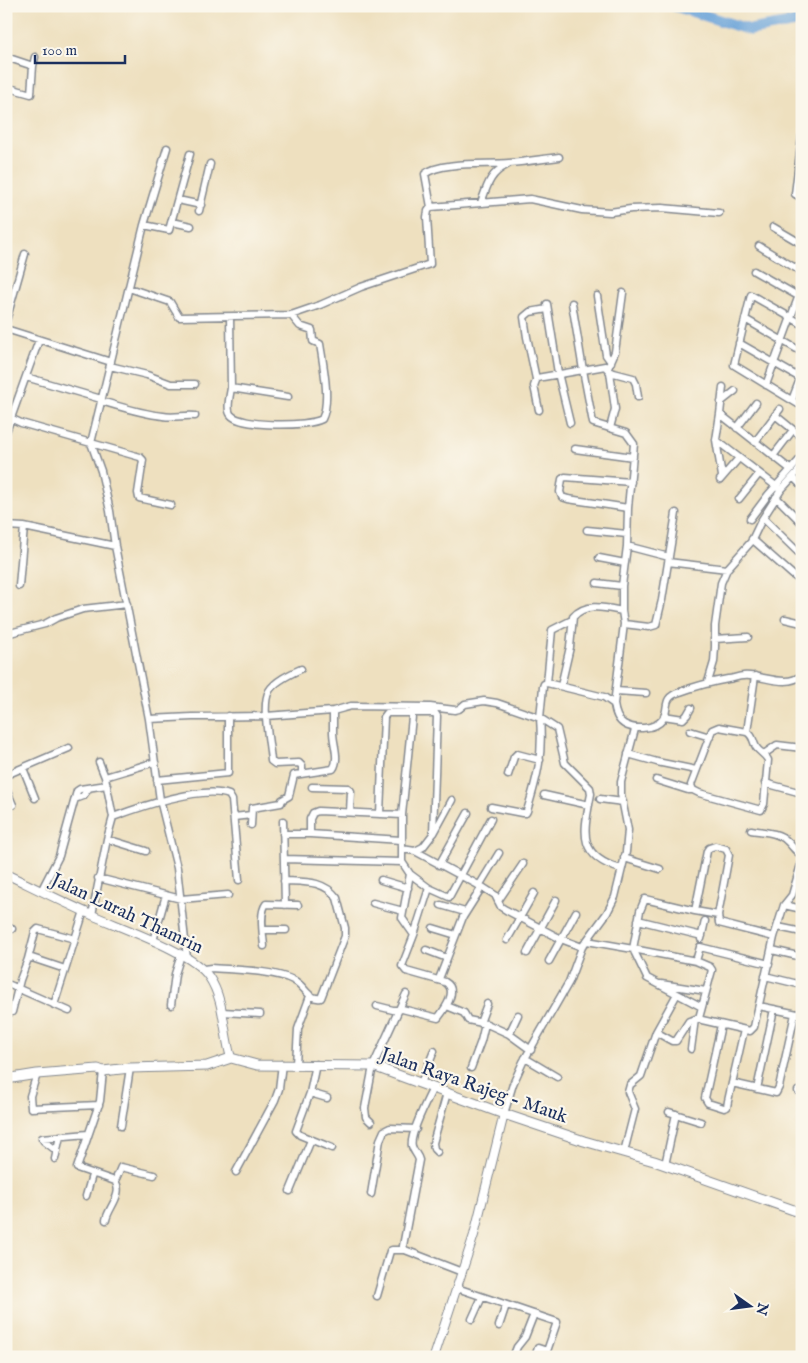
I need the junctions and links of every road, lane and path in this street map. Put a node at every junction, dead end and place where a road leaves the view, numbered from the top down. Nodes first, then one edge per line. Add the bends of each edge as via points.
1 (34, 57) dead end
2 (6, 58) edge
3 (33, 66) junction
4 (6, 87) edge
5 (801, 138) edge
6 (168, 148) dead end
7 (190, 154) dead end
8 (559, 157) dead end
9 (511, 163) junction
10 (210, 164) dead end
11 (802, 198) edge
12 (178, 200) junction
13 (480, 203) junction
14 (431, 207) junction
15 (719, 213) dead end
16 (172, 222) junction
17 (144, 225) junction
18 (191, 226) dead end
19 (773, 226) dead end
20 (802, 244) edge
21 (759, 246) dead end
22 (25, 254) dead end
23 (754, 271) dead end
24 (802, 272) edge
25 (802, 287) edge
26 (129, 288) junction
27 (623, 293) dead end
28 (597, 296) dead end
29 (798, 296) junction
30 (572, 303) dead end
31 (292, 315) junction
32 (230, 317) junction
33 (790, 317) junction
34 (745, 318) junction
35 (6, 321) edge
36 (802, 324) edge
37 (6, 329) edge
38 (39, 340) junction
39 (782, 340) junction
40 (739, 342) junction
41 (802, 352) edge
42 (774, 363) junction
43 (111, 364) junction
44 (609, 367) junction
45 (583, 370) junction
46 (558, 373) junction
47 (26, 376) junction
48 (536, 379) junction
49 (801, 379) edge
50 (195, 384) dead end
51 (766, 385) junction
52 (723, 387) dead end
53 (231, 388) junction
54 (735, 391) dead end
55 (288, 396) dead end
56 (638, 397) dead end
57 (101, 400) junction
58 (721, 402) junction
59 (756, 403) dead end
60 (780, 409) dead end
61 (538, 410) dead end
62 (720, 414) junction
63 (775, 415) junction
64 (195, 416) dead end
65 (9, 417) edge
66 (570, 423) dead end
67 (610, 428) junction
68 (737, 428) junction
69 (793, 430) junction
70 (6, 432) edge
71 (802, 437) edge
72 (716, 440) junction
73 (91, 442) junction
74 (755, 442) junction
75 (575, 449) dead end
76 (773, 456) junction
77 (802, 456) edge
78 (633, 457) junction
79 (739, 458) junction
80 (802, 466) edge
81 (790, 469) junction
82 (759, 474) junction
83 (793, 477) junction
84 (630, 482) junction
85 (802, 486) edge
86 (779, 488) junction
87 (776, 497) junction
88 (739, 499) dead end
89 (171, 505) dead end
90 (628, 508) junction
91 (676, 513) dead end
92 (763, 518) junction
93 (750, 519) dead end
94 (802, 523) edge
95 (6, 526) edge
96 (24, 527) junction
97 (587, 530) dead end
98 (627, 534) junction
99 (752, 539) junction
100 (115, 546) junction
101 (627, 546) junction
102 (802, 556) edge
103 (599, 558) dead end
104 (668, 560) junction
105 (625, 563) junction
106 (727, 570) junction
107 (802, 578) edge
108 (597, 584) dead end
109 (19, 586) dead end
110 (622, 586) junction
111 (127, 604) junction
112 (622, 611) junction
113 (785, 619) dead end
114 (572, 620) junction
115 (802, 623) edge
116 (624, 624) junction
117 (6, 634) edge
118 (748, 637) dead end
119 (714, 639) junction
120 (301, 669) dead end
121 (802, 675) edge
122 (755, 676) junction
123 (708, 682) junction
124 (547, 683) junction
125 (561, 686) junction
126 (616, 691) junction
127 (646, 693) dead end
128 (614, 704) junction
129 (691, 708) dead end
130 (412, 710) junction
131 (333, 711) junction
132 (228, 716) junction
133 (266, 716) junction
134 (664, 716) junction
135 (540, 718) junction
136 (149, 719) junction
137 (635, 729) junction
138 (690, 731) dead end
139 (747, 732) junction
140 (710, 737) junction
141 (69, 748) dead end
142 (802, 748) edge
143 (628, 754) junction
144 (764, 754) junction
145 (540, 760) junction
146 (99, 762) dead end
147 (155, 762) junction
148 (23, 768) junction
149 (696, 770) junction
150 (302, 773) junction
151 (6, 775) edge
152 (508, 775) dead end
153 (105, 777) junction
154 (157, 780) junction
155 (656, 780) dead end
156 (765, 783) junction
157 (106, 785) junction
158 (312, 787) dead end
159 (6, 789) edge
160 (693, 790) junction
161 (802, 791) edge
162 (544, 795) dead end
163 (35, 798) dead end
164 (600, 799) dead end
165 (160, 800) junction
166 (452, 800) dead end
167 (623, 802) junction
168 (13, 805) dead end
169 (589, 805) junction
170 (490, 806) dead end
171 (350, 812) junction
172 (468, 813) dead end
173 (380, 814) junction
174 (251, 815) junction
175 (402, 815) junction
176 (113, 817) junction
177 (234, 817) junction
178 (491, 819) dead end
179 (283, 821) dead end
180 (251, 825) dead end
181 (751, 830) dead end
182 (283, 834) junction
183 (310, 834) junction
184 (434, 834) junction
185 (107, 839) junction
186 (401, 840) junction
187 (402, 849) junction
188 (146, 851) dead end
189 (415, 851) junction
190 (499, 853) dead end
191 (802, 855) edge
192 (624, 858) junction
193 (284, 859) junction
194 (802, 861) edge
195 (402, 862) junction
196 (523, 864) dead end
197 (439, 865) junction
198 (621, 869) junction
199 (660, 869) dead end
200 (6, 874) edge
201 (410, 874) junction
202 (460, 876) junction
203 (98, 878) junction
204 (239, 880) dead end
205 (381, 880) dead end
206 (284, 882) junction
207 (798, 885) edge
208 (480, 886) junction
209 (408, 888) junction
210 (429, 888) junction
211 (41, 891) junction
212 (534, 893) dead end
213 (228, 895) dead end
214 (166, 896) junction
215 (180, 899) junction
216 (556, 900) dead end
217 (498, 902) junction
218 (373, 903) dead end
219 (285, 905) junction
220 (298, 905) dead end
221 (441, 905) dead end
222 (784, 905) junction
223 (802, 909) edge
224 (403, 911) junction
225 (465, 912) junction
226 (576, 912) dead end
227 (696, 912) junction
228 (88, 913) junction
229 (718, 916) junction
230 (520, 917) junction
231 (706, 917) junction
232 (638, 920) junction
233 (719, 923) junction
234 (778, 927) junction
235 (433, 928) dead end
236 (540, 928) junction
237 (263, 930) junction
238 (286, 930) dead end
239 (802, 932) edge
240 (414, 935) junction
241 (456, 935) junction
242 (702, 936) junction
243 (774, 937) junction
244 (75, 939) junction
245 (561, 939) junction
246 (153, 940) junction
247 (507, 940) dead end
248 (587, 940) junction
249 (264, 946) dead end
250 (582, 947) junction
251 (700, 947) junction
252 (633, 949) junction
253 (426, 950) dead end
254 (772, 950) junction
255 (526, 953) dead end
256 (184, 956) junction
257 (802, 957) edge
258 (447, 958) junction
259 (28, 959) junction
260 (549, 961) dead end
261 (696, 961) junction
262 (769, 964) junction
263 (65, 969) junction
264 (204, 969) junction
265 (765, 976) junction
266 (439, 979) junction
267 (656, 984) junction
268 (802, 985) edge
269 (10, 986) dead end
270 (17, 989) junction
271 (706, 991) junction
272 (406, 994) dead end
273 (676, 994) junction
274 (310, 996) junction
275 (487, 1004) dead end
276 (54, 1005) junction
277 (171, 1005) dead end
278 (377, 1006) dead end
279 (447, 1006) junction
280 (759, 1006) junction
281 (702, 1007) junction
282 (774, 1009) junction
283 (400, 1010) junction
284 (68, 1011) dead end
285 (12, 1012) dead end
286 (222, 1012) junction
287 (260, 1014) dead end
288 (799, 1014) edge
289 (518, 1015) dead end
290 (697, 1018) junction
291 (483, 1023) junction
292 (721, 1025) junction
293 (744, 1030) junction
294 (656, 1032) junction
295 (509, 1034) junction
296 (691, 1049) dead end
297 (531, 1050) junction
298 (434, 1051) dead end
299 (231, 1058) junction
300 (525, 1058) junction
301 (282, 1064) junction
302 (296, 1064) junction
303 (316, 1064) junction
304 (373, 1066) junction
305 (130, 1068) junction
306 (471, 1068) dead end
307 (103, 1071) junction
308 (36, 1074) junction
309 (557, 1077) dead end
310 (6, 1078) edge
311 (421, 1083) junction
312 (732, 1083) junction
313 (433, 1088) junction
314 (757, 1089) junction
315 (310, 1093) junction
316 (447, 1093) junction
317 (328, 1098) dead end
318 (99, 1105) junction
319 (504, 1114) junction
320 (371, 1122) dead end
321 (701, 1122) dead end
322 (121, 1126) dead end
323 (416, 1129) junction
324 (88, 1134) junction
325 (60, 1136) junction
326 (311, 1140) junction
327 (332, 1148) dead end
328 (56, 1151) junction
329 (437, 1152) dead end
330 (624, 1152) junction
331 (55, 1159) dead end
332 (665, 1164) junction
333 (236, 1172) dead end
334 (92, 1175) junction
335 (154, 1175) dead end
336 (116, 1181) junction
337 (290, 1191) dead end
338 (371, 1194) dead end
339 (86, 1196) dead end
340 (802, 1213) edge
341 (106, 1220) dead end
342 (405, 1250) junction
343 (462, 1272) junction
344 (457, 1288) junction
345 (377, 1296) dead end
346 (482, 1297) junction
347 (506, 1305) junction
348 (534, 1314) junction
349 (472, 1319) dead end
350 (499, 1326) dead end
351 (434, 1357) edge
352 (513, 1357) edge
353 (535, 1357) edge

1 - 3 street
2 - 3 street
3 - 4 street via 30,94
5 - 11 street via 795,194
6 - 17 street
7 - 12 street
8 - 9 street
9 - 13 street via 492,176
9 - 14 street via 441,167 428,171 425,174
10 - 12 street via 200,208
12 - 16 street
13 - 14 street
13 - 15 street via 530,199 582,210 610,212 662,208
14 - 31 street via 427,217 430,264 427,267
16 - 17 street via 169,230
16 - 18 street
17 - 26 street
19 - 20 street
21 - 24 street
22 - 35 street
23 - 29 street
25 - 29 street
26 - 32 street via 170,302 179,317
26 - 43 street
27 - 44 street
28 - 44 street
29 - 33 street
30 - 45 street
31 - 32 street
31 - 53 street via 300,326 311,328 313,341 320,344 325,393 322,419 278,425 237,420 229,413
32 - 53 street
33 - 34 street via 751,296
33 - 36 street
33 - 39 street
34 - 39 street
34 - 40 street
37 - 38 street
38 - 43 street
38 - 47 street
39 - 41 street
39 - 42 street
40 - 42 street
40 - 51 street via 734,365
42 - 49 street
42 - 51 street
43 - 50 street via 171,384
43 - 57 street
44 - 45 street
44 - 56 street via 633,378
44 - 67 street via 615,409
45 - 46 street
45 - 67 street via 592,421
46 - 48 street
46 - 48 street via 547,307 524,317
46 - 66 street
47 - 57 street
47 - 65 street
48 - 61 street
49 - 51 street via 795,402
52 - 58 street
53 - 55 street
54 - 58 street
57 - 64 street via 151,415
57 - 73 street
58 - 62 street
59 - 68 street
60 - 63 street
62 - 68 street
62 - 72 street
63 - 69 street
63 - 74 street
65 - 70 street
65 - 73 street
67 - 78 street via 626,433 631,439
68 - 74 street
69 - 71 street
69 - 76 street
72 - 79 street
72 - 79 street via 721,478
73 - 89 street via 143,460 139,498
73 - 100 street via 101,471
74 - 76 street
75 - 78 street
76 - 81 street
77 - 81 street
78 - 84 street
79 - 82 street
80 - 83 street
81 - 86 street
82 - 86 street
82 - 88 street
83 - 85 street
83 - 86 street
84 - 90 street
84 - 90 street via 566,477 562,479 560,492 562,497
86 - 87 street
86 - 93 street
87 - 92 street
87 - 94 street
90 - 98 street
91 - 104 street
92 - 99 street
92 - 102 street
95 - 96 street
96 - 100 street
96 - 109 street
97 - 98 street
98 - 101 street
99 - 106 street
99 - 107 street via 794,576
100 - 111 street
101 - 104 street
101 - 105 street
103 - 105 street
104 - 106 street
104 - 116 street via 656,624 649,627
105 - 110 street
106 - 119 street via 721,583
108 - 110 street
110 - 112 street
111 - 117 street via 83,609 46,624
111 - 136 street
112 - 114 street via 590,608 576,614
112 - 116 street
113 - 115 street
114 - 124 street via 552,630
114 - 125 street
116 - 126 street
118 - 119 street
119 - 123 street via 714,662
120 - 133 street via 275,684 269,692
121 - 122 street via 788,682
122 - 123 street
122 - 139 street
123 - 134 street via 673,695 666,702
124 - 125 street
124 - 135 street via 543,687
125 - 128 street via 604,697
126 - 127 street
126 - 128 street
128 - 137 street via 620,721
129 - 134 street via 683,719
130 - 131 street via 351,706
130 - 135 street via 460,710 465,704 484,701
130 - 173 street via 387,713 384,717
130 - 175 street
130 - 184 street via 437,716
131 - 133 street
131 - 150 street via 336,765 325,771
132 - 133 street
132 - 136 street
132 - 154 street via 228,773
133 - 150 street via 272,764 299,763
134 - 137 street via 655,725
135 - 145 street
135 - 169 street via 557,729 565,763 590,788
136 - 147 street
137 - 143 street
138 - 140 street
139 - 140 street via 715,727
139 - 144 street
140 - 149 street
141 - 148 street
142 - 144 street via 778,745
143 - 149 street
143 - 167 street via 621,782
144 - 156 street via 768,760
145 - 152 street via 518,754
145 - 170 street via 526,813
146 - 153 street
147 - 153 street
147 - 154 street
148 - 151 street
148 - 163 street
149 - 160 street via 691,782
150 - 174 street via 294,776 289,796 281,803 253,807
153 - 157 street
154 - 165 street
155 - 160 street
156 - 160 street via 761,810
156 - 161 street
157 - 176 street
157 - 211 street via 89,788 83,796 75,799 56,865
158 - 171 street via 348,788
159 - 168 street
162 - 169 street
164 - 167 street
165 - 176 street
165 - 177 street via 207,793 226,794 231,797
165 - 215 street via 177,868
166 - 184 street
167 - 192 street via 628,830
169 - 198 street via 584,832 586,843 604,864
171 - 173 street
171 - 183 street via 313,813
172 - 197 street
173 - 175 street
174 - 177 street
174 - 180 street
175 - 186 street
176 - 185 street
177 - 204 street
178 - 202 street
179 - 182 street
181 - 191 street via 783,838
182 - 183 street
182 - 193 street
183 - 186 street
184 - 189 street via 423,848
185 - 188 street
185 - 203 street
186 - 187 street
187 - 189 street
187 - 195 street
189 - 197 street
190 - 208 street
192 - 198 street
192 - 199 street
193 - 195 street
193 - 206 street
194 - 207 street
195 - 201 street
196 - 217 street
197 - 202 street
198 - 248 street via 611,907
200 - 211 street, Jalan Lurah Thamrin
201 - 209 street
201 - 210 street
202 - 208 street
202 - 210 street via 449,897
203 - 214 street
203 - 228 street
205 - 209 street
206 - 219 street
206 - 274 street via 318,883 334,894 345,928 322,998
207 - 222 street
208 - 217 street via 495,895
208 - 225 street
209 - 224 street
210 - 240 street
211 - 228 street, Jalan Lurah Thamrin
212 - 230 street
213 - 215 street
214 - 215 street
214 - 246 street
215 - 256 street
216 - 236 street
217 - 230 street
218 - 224 street
219 - 220 street
219 - 237 street via 264,906
221 - 225 street
222 - 223 street
222 - 234 street
224 - 240 street via 403,920
225 - 241 street
226 - 245 street
227 - 229 street via 706,851 711,847 722,848 730,855
227 - 231 street
227 - 232 street via 646,900
228 - 244 street
228 - 246 street, Jalan Lurah Thamrin
229 - 231 street
229 - 233 street
230 - 236 street
230 - 247 street
231 - 233 street
231 - 242 street
232 - 242 street
232 - 252 street
233 - 243 street
234 - 239 street
234 - 243 street
235 - 241 street
236 - 245 street
236 - 255 street
237 - 238 street
237 - 249 street
240 - 266 street via 402,967
241 - 258 street
242 - 251 street
243 - 254 street
244 - 259 street via 38,929
244 - 263 street
245 - 250 street
245 - 260 street
246 - 256 street, Jalan Lurah Thamrin
248 - 250 street
248 - 252 street
250 - 297 street via 578,962
251 - 261 street
251 - 262 street
252 - 261 street
252 - 267 street via 647,978
253 - 258 street
254 - 257 street
254 - 262 street
256 - 264 street, Jalan Lurah Thamrin
256 - 277 street via 173,981
258 - 266 street
259 - 263 street
259 - 270 street
261 - 271 street via 712,968
262 - 265 street
263 - 276 street
264 - 274 street via 262,972 291,979
264 - 286 street, Jalan Lurah Thamrin via 216,988
265 - 268 street
265 - 280 street
266 - 279 street via 451,986
267 - 271 street
267 - 273 street
269 - 270 street
270 - 276 street
270 - 285 street
271 - 281 street
272 - 283 street
273 - 281 street
273 - 294 street
274 - 302 street via 298,1029
275 - 291 street
276 - 284 street
278 - 283 street
279 - 283 street via 438,1018
279 - 291 street via 464,1013 468,1020
280 - 282 street
280 - 293 street via 752,1030
281 - 290 street
282 - 288 street
282 - 314 street
283 - 304 street
286 - 287 street
286 - 299 street, Jalan Lurah Thamrin
288 - 314 street via 778,1090 774,1094
289 - 295 street
290 - 292 street
290 - 294 street via 687,1024 676,1041
290 - 296 street
291 - 295 street
291 - 306 street via 481,1041
292 - 293 street
292 - 312 street via 704,1098 708,1103 726,1108
293 - 312 street
294 - 330 street via 641,1076 630,1085 628,1092 635,1109
295 - 297 street
297 - 300 street
298 - 311 street
299 - 301 main road, Jalan Raya Rajeg - Mauk via 257,1065
299 - 305 main road via 207,1066
300 - 309 street
300 - 319 street
301 - 302 main road, Jalan Raya Rajeg - Mauk
301 - 333 street via 275,1100
302 - 303 main road, Jalan Raya Rajeg - Mauk
303 - 304 main road, Jalan Raya Rajeg - Mauk
303 - 315 street
304 - 311 main road, Jalan Raya Rajeg - Mauk
304 - 320 street via 364,1108
305 - 307 main road
305 - 322 street
307 - 308 main road
307 - 318 street
308 - 310 main road
308 - 318 street via 30,1096 31,1108
311 - 313 main road, Jalan Raya Rajeg - Mauk
312 - 314 street
313 - 316 main road, Jalan Raya Rajeg - Mauk
313 - 323 street
315 - 317 street
315 - 326 street via 296,1131
316 - 319 main road, Jalan Raya Rajeg - Mauk
316 - 329 street via 433,1142
318 - 324 street
319 - 330 main road, Jalan Raya Rajeg - Mauk
319 - 343 street via 482,1208
321 - 332 street via 672,1113
323 - 338 street via 384,1130
323 - 342 street via 412,1148 419,1160 403,1244
324 - 325 street
324 - 334 street via 77,1168
325 - 328 street
325 - 328 street via 42,1139
326 - 327 street
326 - 337 street
328 - 331 street
330 - 332 main road, Jalan Raya Rajeg - Mauk
332 - 340 main road, Jalan Raya Rajeg - Mauk
334 - 336 street
334 - 339 street
335 - 336 street via 121,1167
336 - 341 street via 117,1194
342 - 343 street
342 - 345 street via 390,1251
343 - 344 street
344 - 346 street
344 - 351 street
346 - 347 street
346 - 349 street
347 - 348 street
347 - 350 street
348 - 352 street
348 - 353 street via 557,1322 547,1351 538,1348

